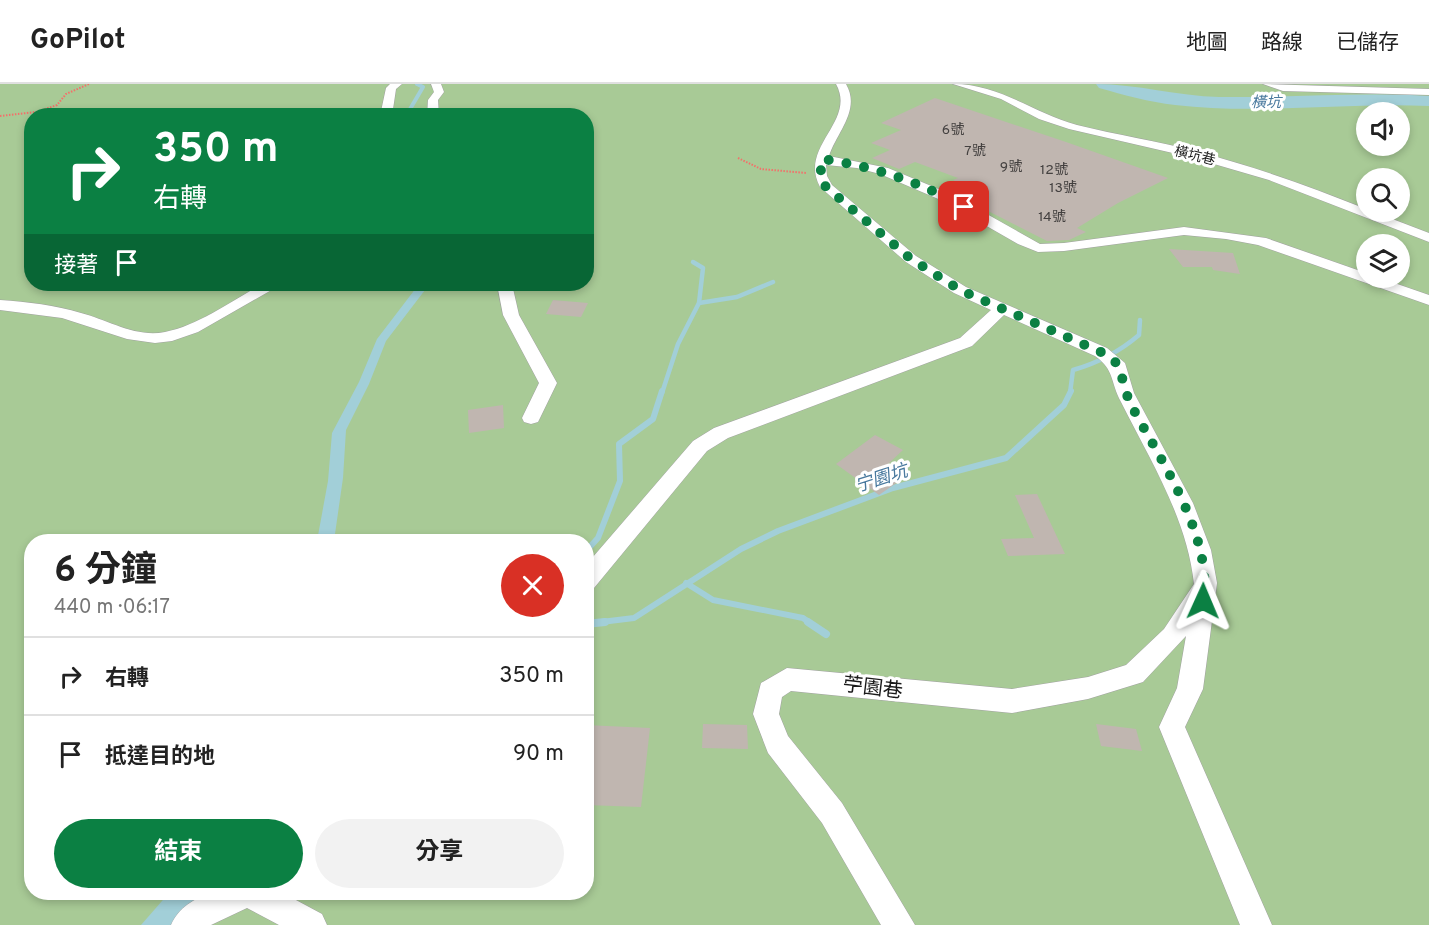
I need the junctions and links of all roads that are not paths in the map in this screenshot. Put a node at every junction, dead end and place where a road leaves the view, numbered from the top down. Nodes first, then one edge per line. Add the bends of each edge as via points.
1 (397, 84) edge
2 (436, 84) edge
3 (841, 84) edge
4 (958, 84) edge
5 (1268, 84) edge
6 (1429, 92) edge
7 (387, 108) edge
8 (433, 108) edge
9 (821, 166) junction
10 (1429, 238) edge
11 (261, 291) edge
12 (506, 291) edge
13 (1429, 300) edge
14 (0, 305) edge
15 (1002, 308) junction
16 (531, 418) dead end
17 (594, 572) edge
18 (1206, 583) junction
19 (229, 900) edge
20 (263, 900) edge
21 (188, 925) edge
22 (311, 925) edge
23 (899, 925) edge
24 (1256, 925) edge

1 - 7 street via 391,88
2 - 8 street via 439,92
3 - 9 street via 847,97
4 - 10 street, 橫坑巷 via 1005,97 1073,127 1274,177
5 - 6 street via 1283,88
9 - 13 street via 857,164 884,171 948,198 1038,248 1184,231 1226,235 1261,241
9 - 15 street via 820,179 826,187 911,259 960,290
11 - 14 street via 188,331 164,337 134,337 83,318 31,306
12 - 16 street via 511,315 548,383
15 - 17 street via 966,342 721,433 700,446
15 - 18 street via 1109,357 1183,503 1200,550
18 - 23 street, 苧園巷 via 1173,636 1134,674 1088,688 1012,701 787,679 770,691 766,714 778,744 832,813
18 - 24 street via 1190,688 1172,727
19 - 21 street via 204,911
20 - 22 street

